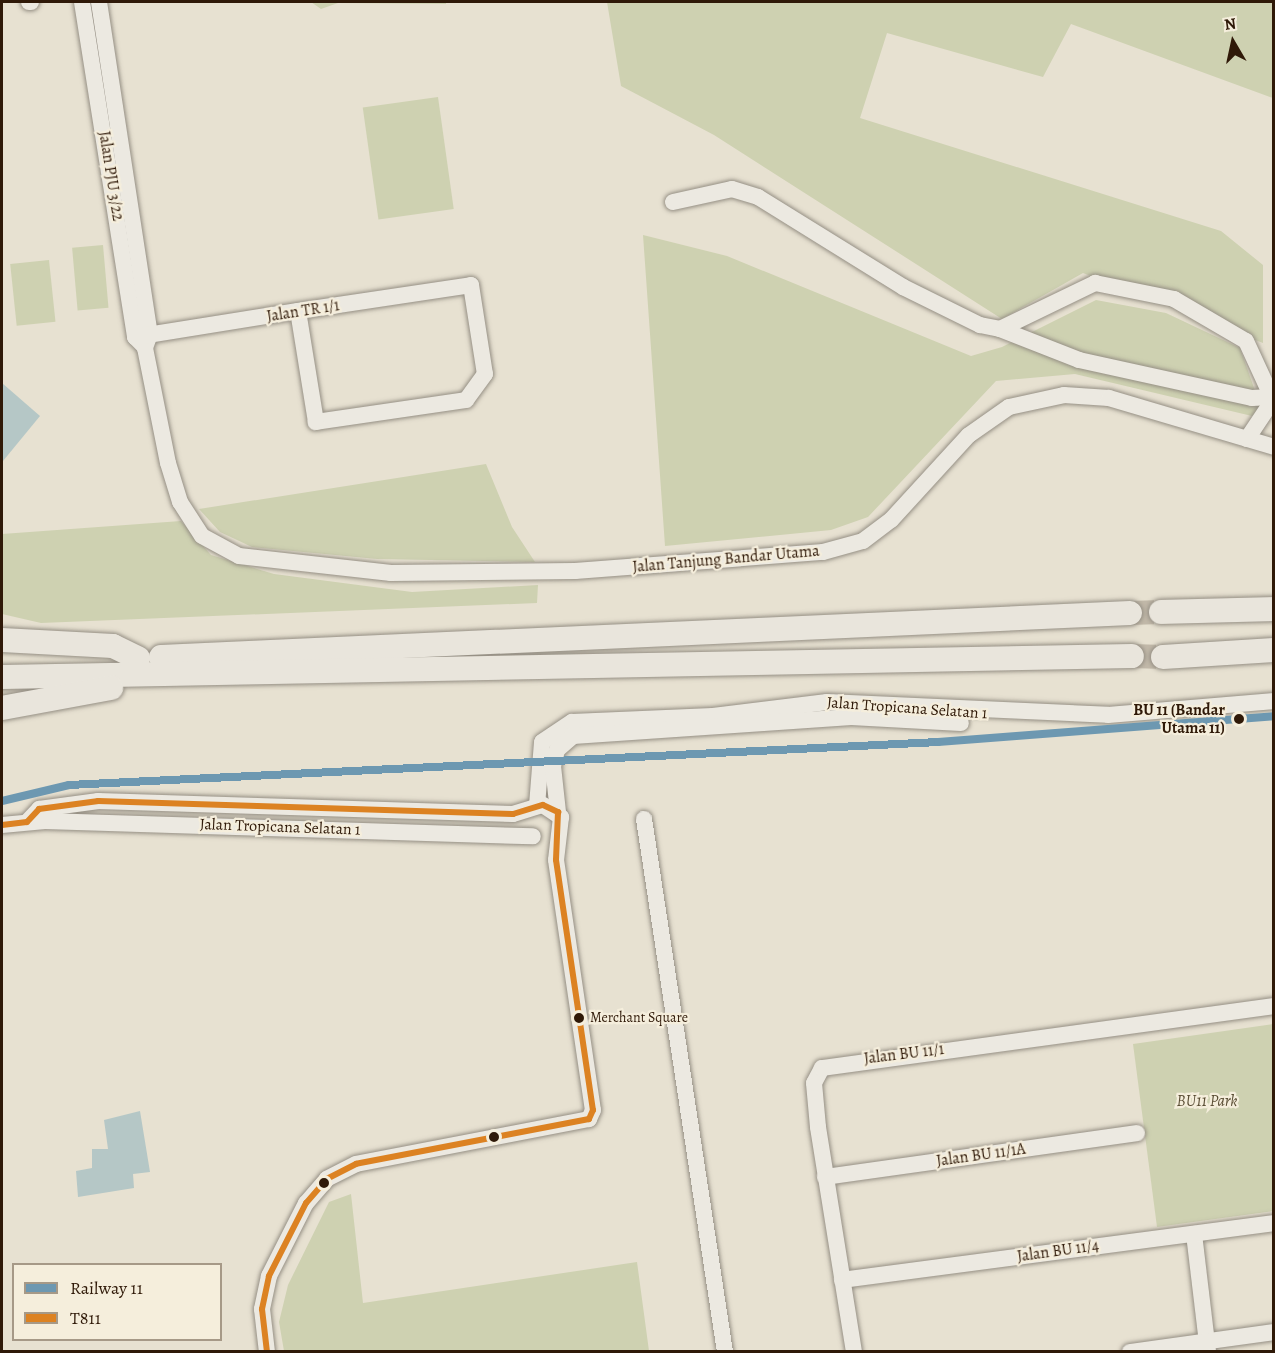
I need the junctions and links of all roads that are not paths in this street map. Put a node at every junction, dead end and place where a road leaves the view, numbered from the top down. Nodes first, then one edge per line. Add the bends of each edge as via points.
1 (82, 2) edge
2 (99, 2) edge
3 (673, 202) dead end
4 (298, 311) junction
5 (1000, 329) junction
6 (143, 340) junction
7 (1273, 400) edge
8 (1247, 439) junction
9 (1274, 447) edge
10 (168, 464) joint
11 (1274, 609) edge
12 (1161, 612) tunnel mouth
13 (1130, 613) tunnel mouth
14 (2, 640) edge
15 (1274, 650) edge
16 (1132, 656) tunnel mouth
17 (1163, 657) tunnel mouth
18 (2, 661) edge
19 (146, 666) junction
20 (2, 677) edge
21 (1274, 701) edge
22 (2, 708) edge
23 (1274, 712) edge
24 (535, 808) junction
25 (558, 812) junction
26 (644, 819) dead end
27 (27, 822) junction
28 (2, 825) edge
29 (558, 832) junction
30 (537, 837) junction
31 (556, 860) junction
32 (1274, 1006) edge
33 (1137, 1133) dead end
34 (825, 1177) junction
35 (1274, 1223) edge
36 (1194, 1234) junction
37 (842, 1280) junction
38 (1274, 1332) edge
39 (1207, 1346) edge
40 (267, 1352) edge
41 (724, 1352) edge
42 (854, 1352) edge
43 (1130, 1352) edge

1 - 6 street, Jalan PJU 3/22
2 - 6 street, Jalan PJU 3/22
3 - 5 street via 732,189 758,197 903,287 980,325
4 - 4 street, Jalan TR 1/1 via 316,422 466,400 485,374 471,285
4 - 6 street, Jalan TR 1/1
5 - 7 street via 1079,360
5 - 7 street via 1095,283 1173,299 1246,341
6 - 10 street, Jalan PJU 3/22
7 - 8 street
8 - 9 street, Jalan Tanjung Bandar Utama
8 - 10 street, Jalan Tanjung Bandar Utama via 1109,398 1035,399 1008,407 969,435 891,520 862,541 823,552 575,571 392,573 239,556 202,536 180,502
11 - 12 highway
13 - 19 highway
14 - 19 highway via 113,646
15 - 17 highway
16 - 19 highway
18 - 19 highway
19 - 20 highway
19 - 22 highway via 130,686
21 - 24 street, Jalan Tropicana Selatan 1 via 1108,716 827,702 713,716 572,722 542,742
23 - 25 street, Jalan Tropicana Selatan 1 via 1093,725 851,717 573,736 557,750 553,766
24 - 25 street
24 - 27 street, Jalan Tropicana Selatan 1 via 513,814 98,801 39,809
24 - 30 street via 527,822
25 - 29 street, Jalan Tropicana Selatan 1
26 - 41 street
27 - 28 street, Jalan Tropicana Selatan 1
27 - 30 street, Jalan Tropicana Selatan 1
29 - 30 street
29 - 31 street, Jalan Tropicana Selatan 1
30 - 31 street
31 - 40 street via 593,1110 589,1119 356,1164 327,1179 306,1203 269,1276 262,1309
32 - 34 street, Jalan BU 11/1 via 822,1068 814,1083
33 - 34 street, Jalan BU 11/1A
34 - 37 street, Jalan BU 11/1
35 - 36 street, Jalan BU 11/4
36 - 37 street, Jalan BU 11/4
36 - 39 street
37 - 42 street, Jalan BU 11/1
38 - 39 street
39 - 43 street

